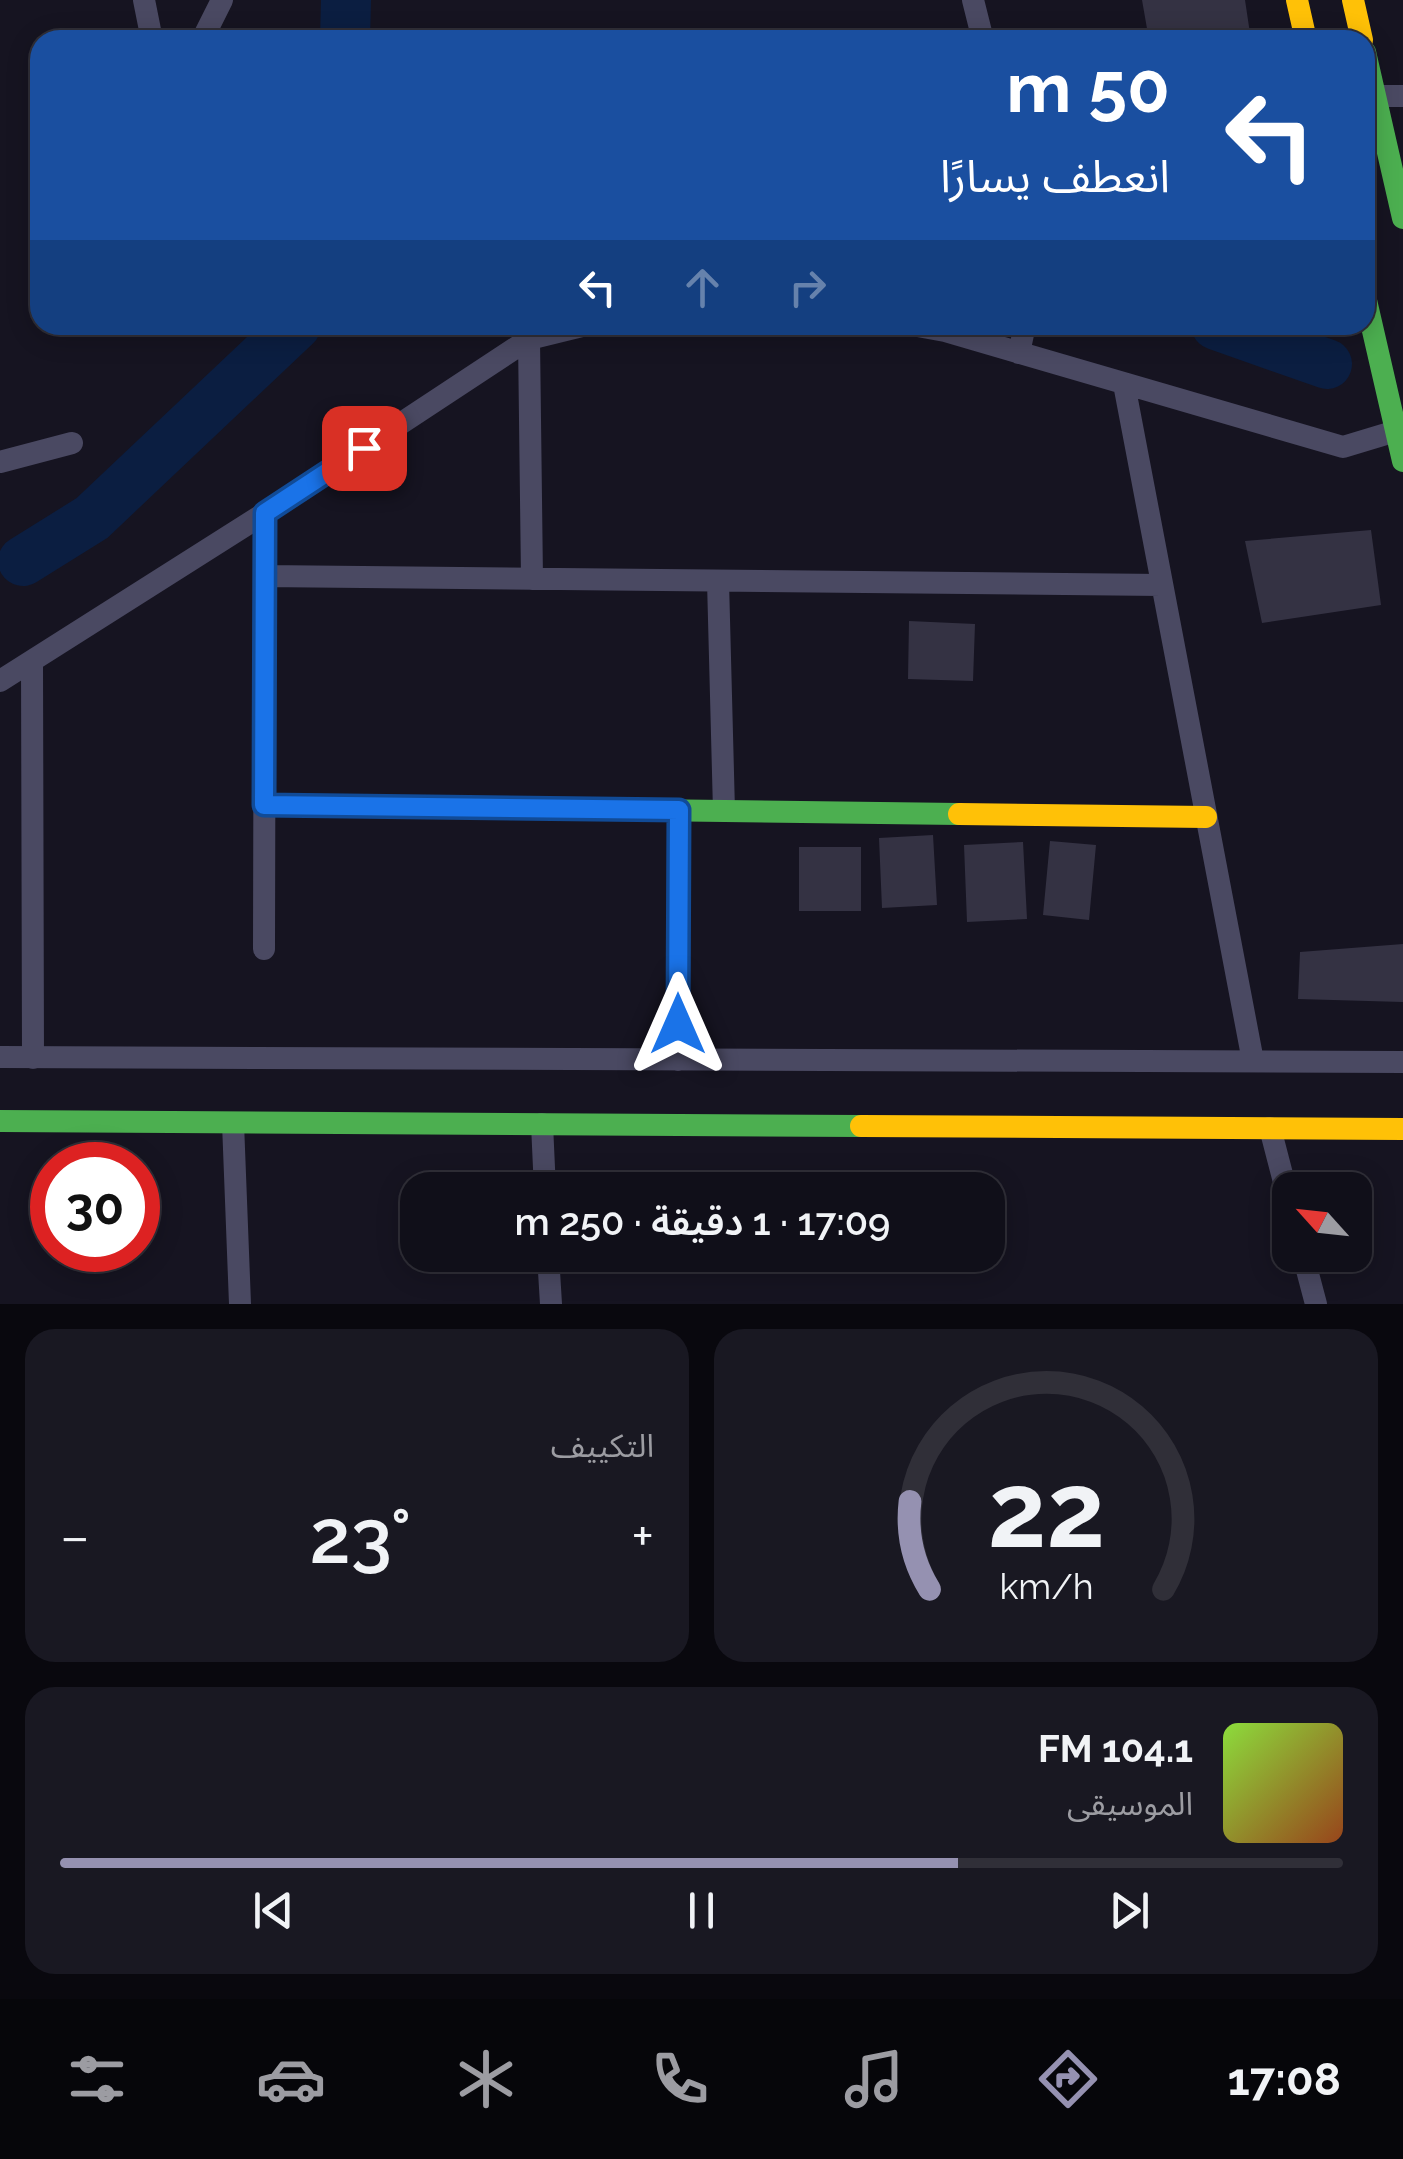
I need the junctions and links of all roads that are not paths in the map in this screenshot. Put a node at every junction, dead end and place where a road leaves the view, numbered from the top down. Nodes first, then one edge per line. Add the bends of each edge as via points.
1 (144, 0) edge
2 (222, 0) edge
3 (973, 0) edge
4 (1297, 0) edge
5 (1353, 0) edge
6 (150, 30) edge
7 (207, 30) edge
8 (980, 30) edge
9 (1304, 30) edge
10 (1360, 30) edge
11 (1375, 96) joint
12 (1403, 96) edge
13 (1403, 218) edge
14 (545, 335) edge
15 (950, 335) edge
16 (1023, 335) edge
17 (1374, 335) edge
18 (529, 339) junction
19 (1019, 353) junction
20 (1124, 384) junction
21 (1396, 431) junction
22 (72, 443) dead end
23 (1403, 461) edge
24 (0, 462) edge
25 (265, 513) junction
26 (264, 576) junction
27 (532, 579) junction
28 (718, 581) junction
29 (1162, 586) junction
30 (32, 661) junction
31 (0, 681) edge
32 (264, 805) junction
33 (679, 810) junction
34 (724, 811) junction
35 (1206, 817) junction
36 (264, 949) dead end
37 (0, 1058) edge
38 (32, 1058) junction
39 (678, 1060) junction
40 (1252, 1062) junction
41 (1403, 1062) edge
42 (0, 1122) edge
43 (233, 1123) junction
44 (542, 1124) junction
45 (1270, 1128) junction
46 (1403, 1129) edge
47 (545, 1172) edge
48 (1281, 1172) edge
49 (549, 1272) edge
50 (1308, 1272) edge
51 (240, 1304) edge
52 (551, 1304) edge
53 (1316, 1304) edge

1 - 6 street
2 - 7 street
3 - 8 street
4 - 9 street
5 - 10 street
11 - 12 street
11 - 13 street
14 - 18 street
15 - 19 street
16 - 19 street
17 - 21 street
18 - 25 street
18 - 27 street
19 - 20 street
20 - 21 street via 1342,447
20 - 29 street
21 - 23 street
22 - 24 street
25 - 26 street
25 - 30 street
26 - 27 street
26 - 32 street
27 - 28 street
28 - 29 street
28 - 34 street
29 - 35 street
30 - 31 street
30 - 38 street
32 - 33 street
32 - 36 street
33 - 34 street
33 - 39 street
34 - 35 street
35 - 40 street
37 - 38 street
38 - 39 street
39 - 40 street
40 - 41 street
42 - 43 street
43 - 44 street
43 - 51 street
44 - 45 street
44 - 47 street
45 - 46 street
45 - 48 street
49 - 52 street
50 - 53 street

